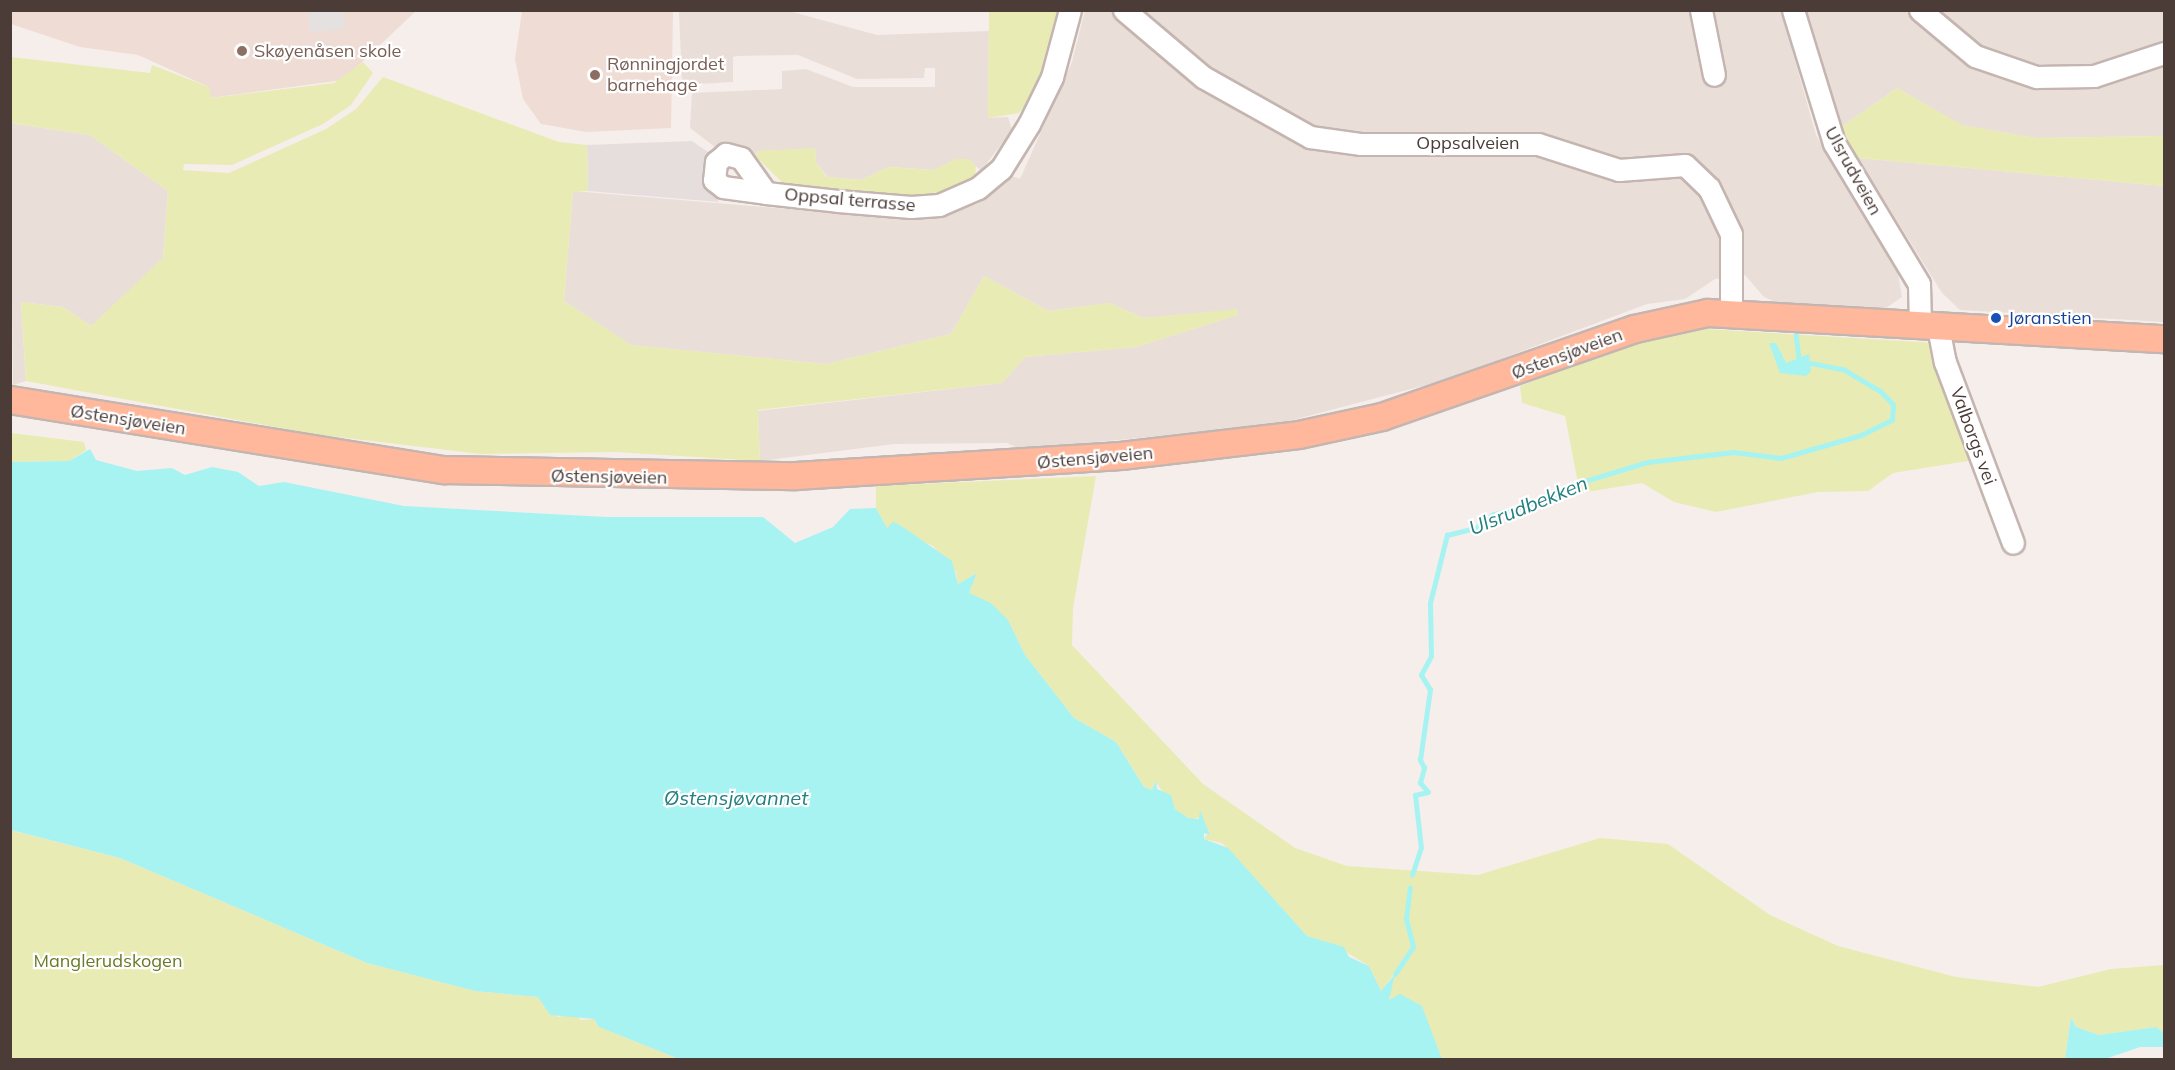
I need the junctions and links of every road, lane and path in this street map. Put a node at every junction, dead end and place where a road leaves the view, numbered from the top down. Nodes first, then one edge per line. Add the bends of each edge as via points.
1 (1070, 10) edge
2 (1124, 10) edge
3 (1701, 10) edge
4 (1793, 10) edge
5 (1920, 10) edge
6 (2164, 53) edge
7 (1714, 75) dead end
8 (766, 193) dead end
9 (1731, 312) junction
10 (1929, 326) junction
11 (2164, 339) edge
12 (10, 400) edge
13 (2013, 543) dead end

1 - 8 street, Oppsal terrasse via 1052,77 1029,124 1001,169 978,188 939,204 911,207
2 - 9 street, Oppsalveien via 1210,81 1310,137 1360,144 1538,144 1619,170 1685,165 1709,188 1731,234
3 - 7 street
4 - 10 street, Ulsrudveien via 1834,143 1919,284
5 - 6 street via 1975,56 2036,77 2094,76
9 - 10 main road, Østensjøveien
9 - 12 main road, Østensjøveien via 1668,319 1382,417 1299,435 1121,456 880,473 644,478 444,470
10 - 11 main road, Østensjøveien
10 - 13 street, Valborgs vei

